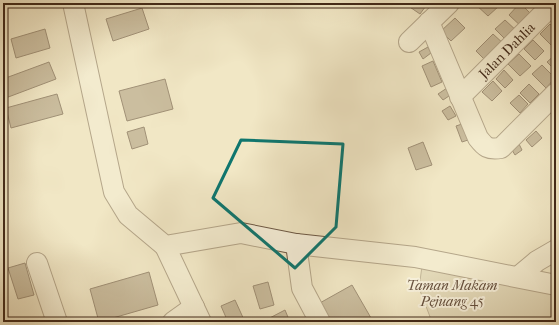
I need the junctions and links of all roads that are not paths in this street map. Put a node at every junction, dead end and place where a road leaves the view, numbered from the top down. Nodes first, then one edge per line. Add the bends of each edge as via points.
1 (73, 3) edge
2 (449, 3) edge
3 (554, 3) edge
4 (429, 22) junction
5 (409, 42) dead end
6 (556, 93) edge
7 (460, 97) junction
8 (296, 244) junction
9 (165, 246) junction
10 (556, 250) edge
11 (37, 263) dead end
12 (518, 277) junction
13 (556, 285) edge
14 (198, 314) edge
15 (57, 322) edge
16 (173, 322) edge
17 (320, 322) edge

1 - 9 street via 114,192 128,215
2 - 4 street
3 - 7 street, Jalan Dahlia
4 - 5 street
4 - 7 street
6 - 7 street via 500,148 492,150 486,148 478,138
8 - 9 street via 241,233
8 - 12 street via 415,257
8 - 17 street via 302,288
9 - 14 street
10 - 12 street via 537,261
11 - 15 street
12 - 13 street
14 - 16 street

